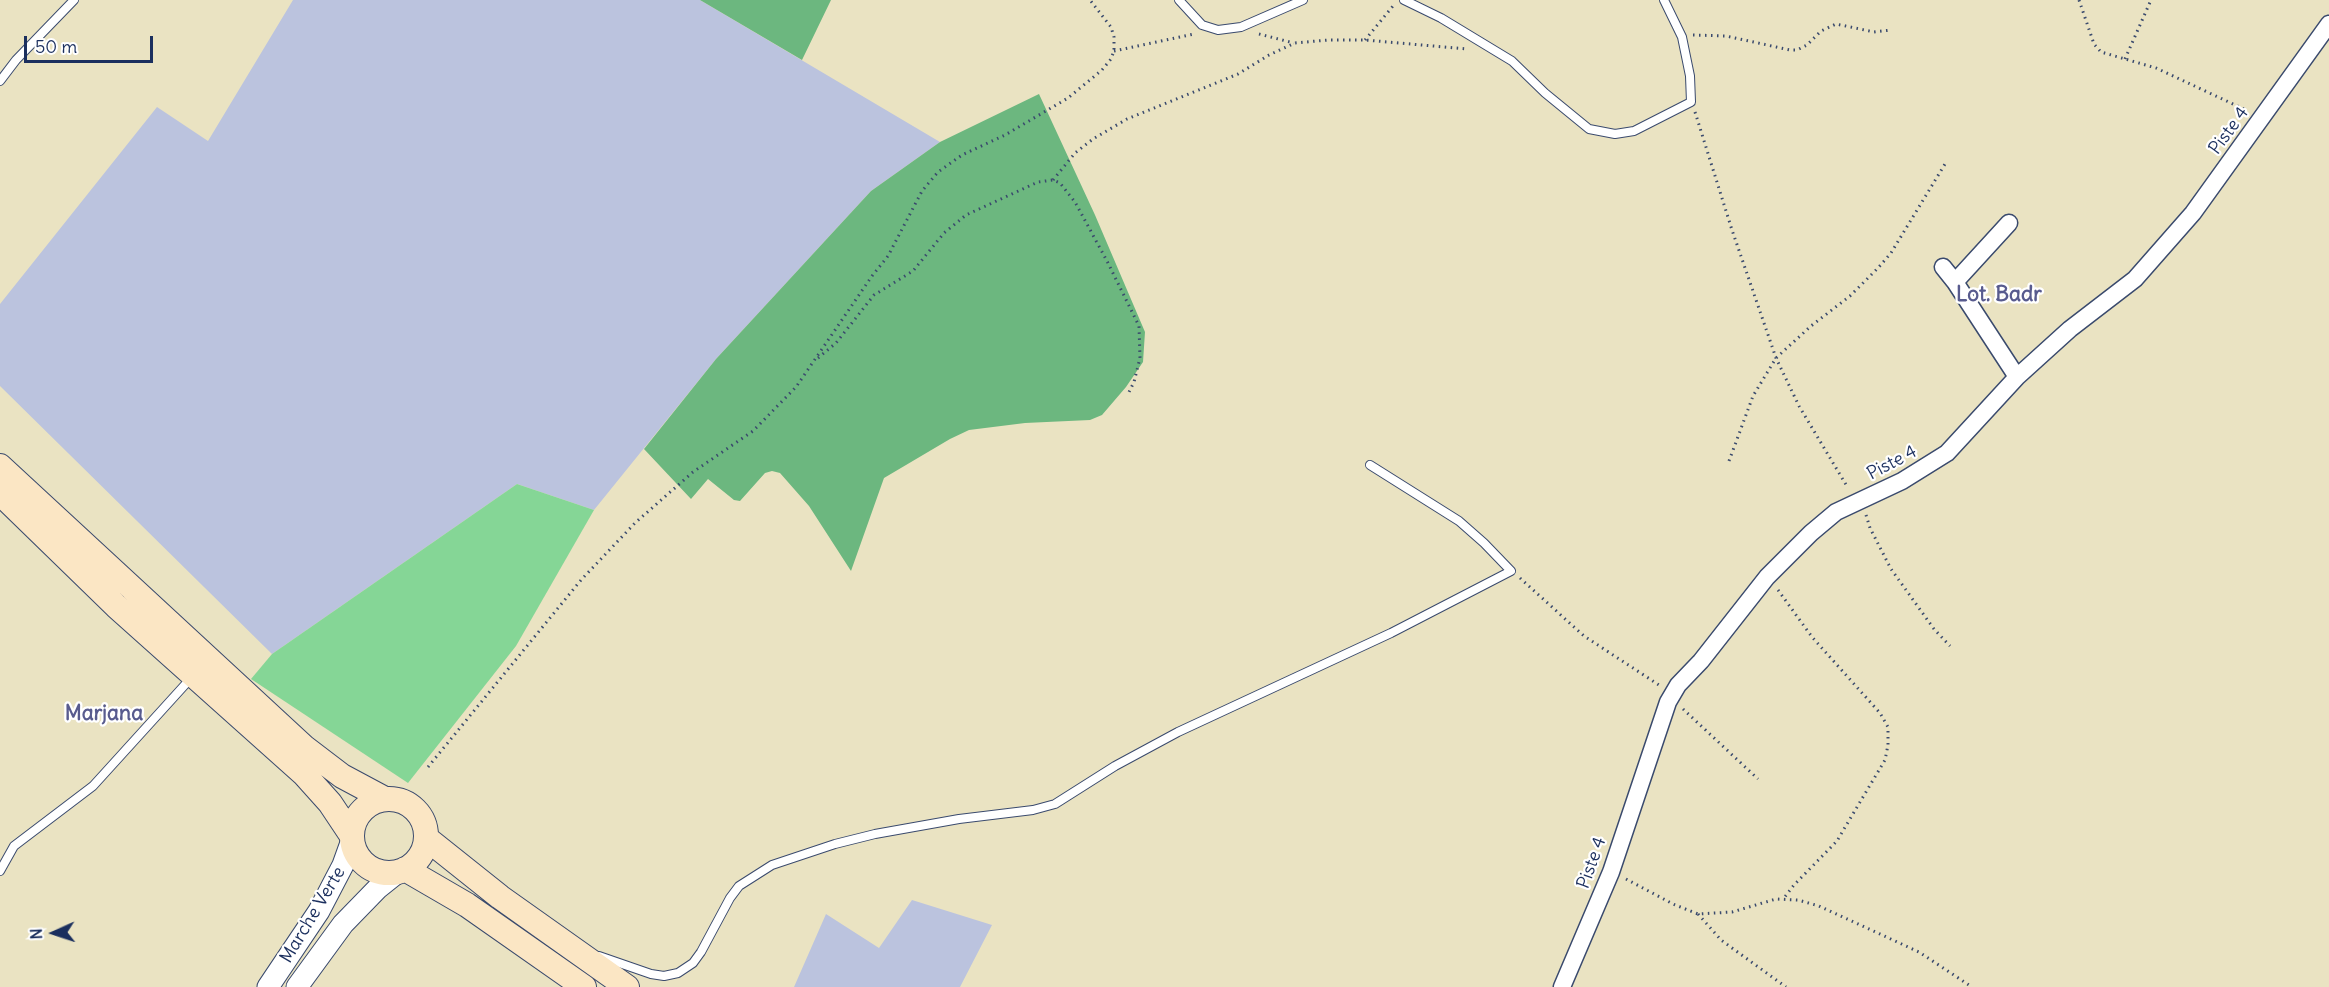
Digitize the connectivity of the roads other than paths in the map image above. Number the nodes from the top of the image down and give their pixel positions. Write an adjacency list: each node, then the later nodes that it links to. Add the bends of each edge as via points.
1 (74, 0): 7 (lane)
2 (1179, 0): 3 (lane, via 1202,25 1215,30 1239,27)
3 (1304, 0)
4 (1404, 0): 5 (lane, via 1512,61 1580,123 1615,134 1634,131 1691,102 1682,37)
5 (1664, 0)
6 (2329, 24): 11 (street, Piste 4, via 2193,213 2148,265)
7 (0, 81)
8 (2009, 223): 10 (street)
9 (1943, 267): 10 (street)
10 (1955, 282): 11 (street)
11 (2018, 377): 26 (street, Piste 4, via 1947,453 1911,477 1836,512 1799,545 1767,577 1678,686 1611,872)
12 (1370, 465): 21 (lane, via 1459,521 1510,571 1391,633 1168,737 1055,804 875,834 772,865 739,886 693,963 678,974 651,974)
13 (0, 466): 16 (main road, via 304,747 342,776)
14 (0, 493): 15 (main road)
15 (193, 676): 17 (main road, via 304,774 330,803); 20 (lane, via 93,786 21,838)
16 (385, 799): 17 (main road, via 361,811); 18 (main road, via 411,807 422,821)
17 (352, 838): 19 (main road, via 358,857 372,869 389,873); 22 (street, Marche Verte, via 319,911)
18 (426, 838): 19 (main road, via 419,856); 21 (main road)
19 (402, 870): 23 (street, Marche Verte, via 343,924); 24 (main road, via 467,904)
20 (0, 872)
21 (567, 945): 25 (main road)
22 (268, 987)
23 (297, 987)
24 (584, 987)
25 (627, 987)
26 (1562, 987)

